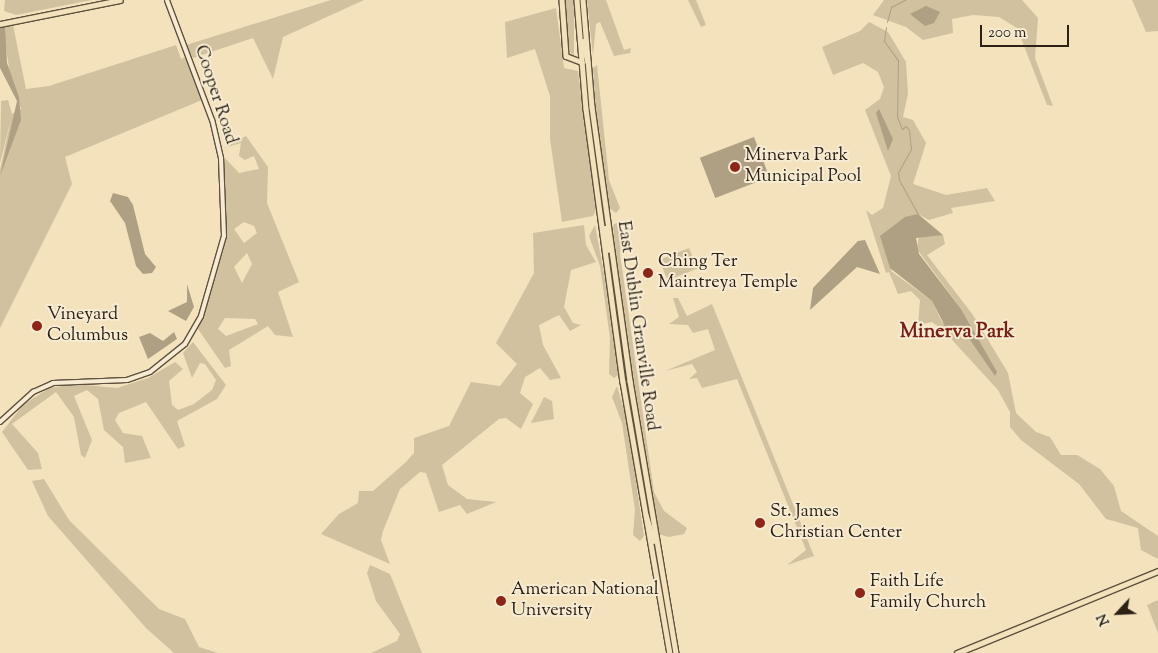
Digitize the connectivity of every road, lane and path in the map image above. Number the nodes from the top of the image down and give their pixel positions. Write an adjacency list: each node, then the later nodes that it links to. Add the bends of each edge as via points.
1 (120, 0): 6 (main road)
2 (167, 0): 14 (street, Cooper Road, via 212,120 221,158 224,236 201,316 184,344 150,372 127,380 52,383 34,392)
3 (562, 0): 7 (main road, via 566,56)
4 (577, 0): 7 (main road, East Dublin Granville Road); 8 (main road)
5 (584, 0): 8 (main road, East Dublin Granville Road)
6 (0, 24)
7 (582, 62): 9 (main road); 10 (main road, East Dublin Granville Road)
8 (588, 62): 9 (main road, East Dublin Granville Road)
9 (592, 102): 11 (main road, East Dublin Granville Road)
10 (592, 155): 11 (main road); 12 (main road, East Dublin Granville Road)
11 (608, 219): 13 (main road, East Dublin Granville Road)
12 (601, 220): 13 (main road); 15 (main road, East Dublin Granville Road)
13 (616, 275): 16 (main road, East Dublin Granville Road)
14 (0, 422)
15 (640, 492): 16 (main road); 17 (main road, East Dublin Granville Road)
16 (656, 543): 19 (main road, East Dublin Granville Road)
17 (649, 544): 19 (main road); 20 (main road, East Dublin Granville Road)
18 (1158, 572): 22 (main road)
19 (666, 600): 21 (main road, East Dublin Granville Road)
20 (670, 653)
21 (676, 653)
22 (957, 653)

